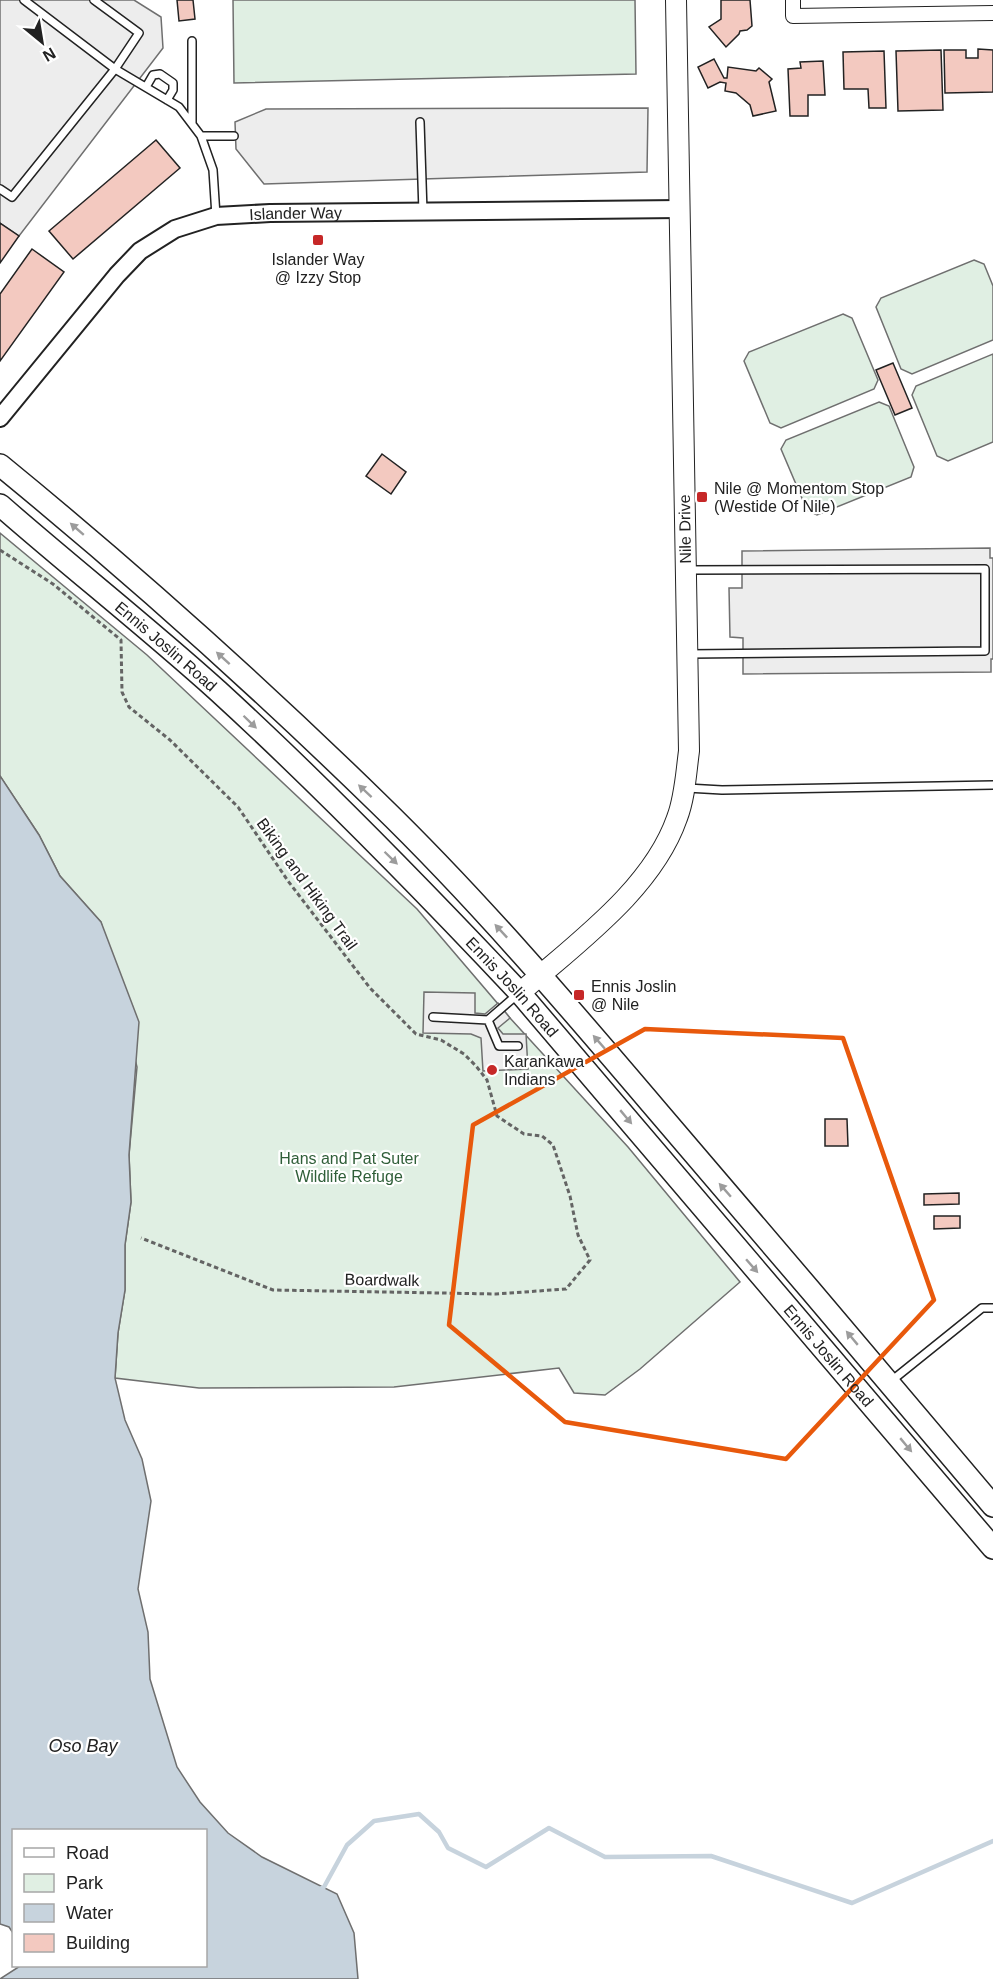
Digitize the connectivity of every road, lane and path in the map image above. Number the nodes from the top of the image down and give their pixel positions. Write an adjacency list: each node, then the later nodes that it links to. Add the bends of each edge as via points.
1 (24, 0): 7 (lane)
2 (94, 0): 7 (lane, via 139,33)
3 (676, 0): 15 (main road, Nile Drive)
4 (793, 0): 5 (street, via 793,16)
5 (993, 13)
6 (192, 41): 11 (lane)
7 (115, 69): 8 (lane); 14 (lane, via 12,198)
8 (146, 87): 9 (lane); 9 (lane, via 153,75 160,74 173,83)
9 (167, 100): 11 (lane)
10 (420, 122): 16 (lane)
11 (192, 123): 13 (lane)
12 (234, 135): 13 (lane)
13 (201, 136): 17 (lane, via 213,170)
14 (0, 189)
15 (680, 209): 16 (street, Islander Way); 22 (main road, Nile Drive)
16 (423, 212): 17 (street, Islander Way)
17 (216, 216): 18 (street, Islander Way, via 175,229 140,251)
18 (0, 418)
19 (0, 465): 26 (main road, Ennis Joslin Road, one-way to 19, via 379,804 226,660)
20 (0, 505): 27 (main road, Ennis Joslin Road, one-way to 27, via 217,690 395,861)
21 (0, 550): 31 (path, Biking and Hiking Trail, via 53,584 121,640 122,692 129,707 170,740 238,807 370,988 416,1034 441,1040 464,1054 487,1080 496,1116 524,1134 542,1136 553,1145)
22 (685, 570): 23 (main road, Nile Drive); 23 (lane, via 985,569 985,651)
23 (687, 654): 25 (main road, Nile Drive, via 689,751)
24 (993, 785): 25 (lane)
25 (684, 788): 26 (main road, Nile Drive, via 678,818 666,842 630,895)
26 (541, 974): 27 (main road, Nile Drive); 34 (main road, Ennis Joslin Road, one-way to 26)
27 (520, 993): 29 (lane); 35 (main road, Ennis Joslin Road, one-way to 35)
28 (433, 1017): 29 (lane)
29 (488, 1020): 30 (lane, via 499,1046)
30 (518, 1046)
31 (578, 1235): 32 (path, Boardwalk, via 590,1260 566,1289 496,1294 273,1290)
32 (141, 1238)
33 (993, 1308): 34 (lane, via 982,1308)
34 (889, 1383): 35 (main road); 36 (main road, Ennis Joslin Road)
35 (868, 1401): 37 (main road, Ennis Joslin Road, one-way to 37)
36 (993, 1506)
37 (993, 1548)

